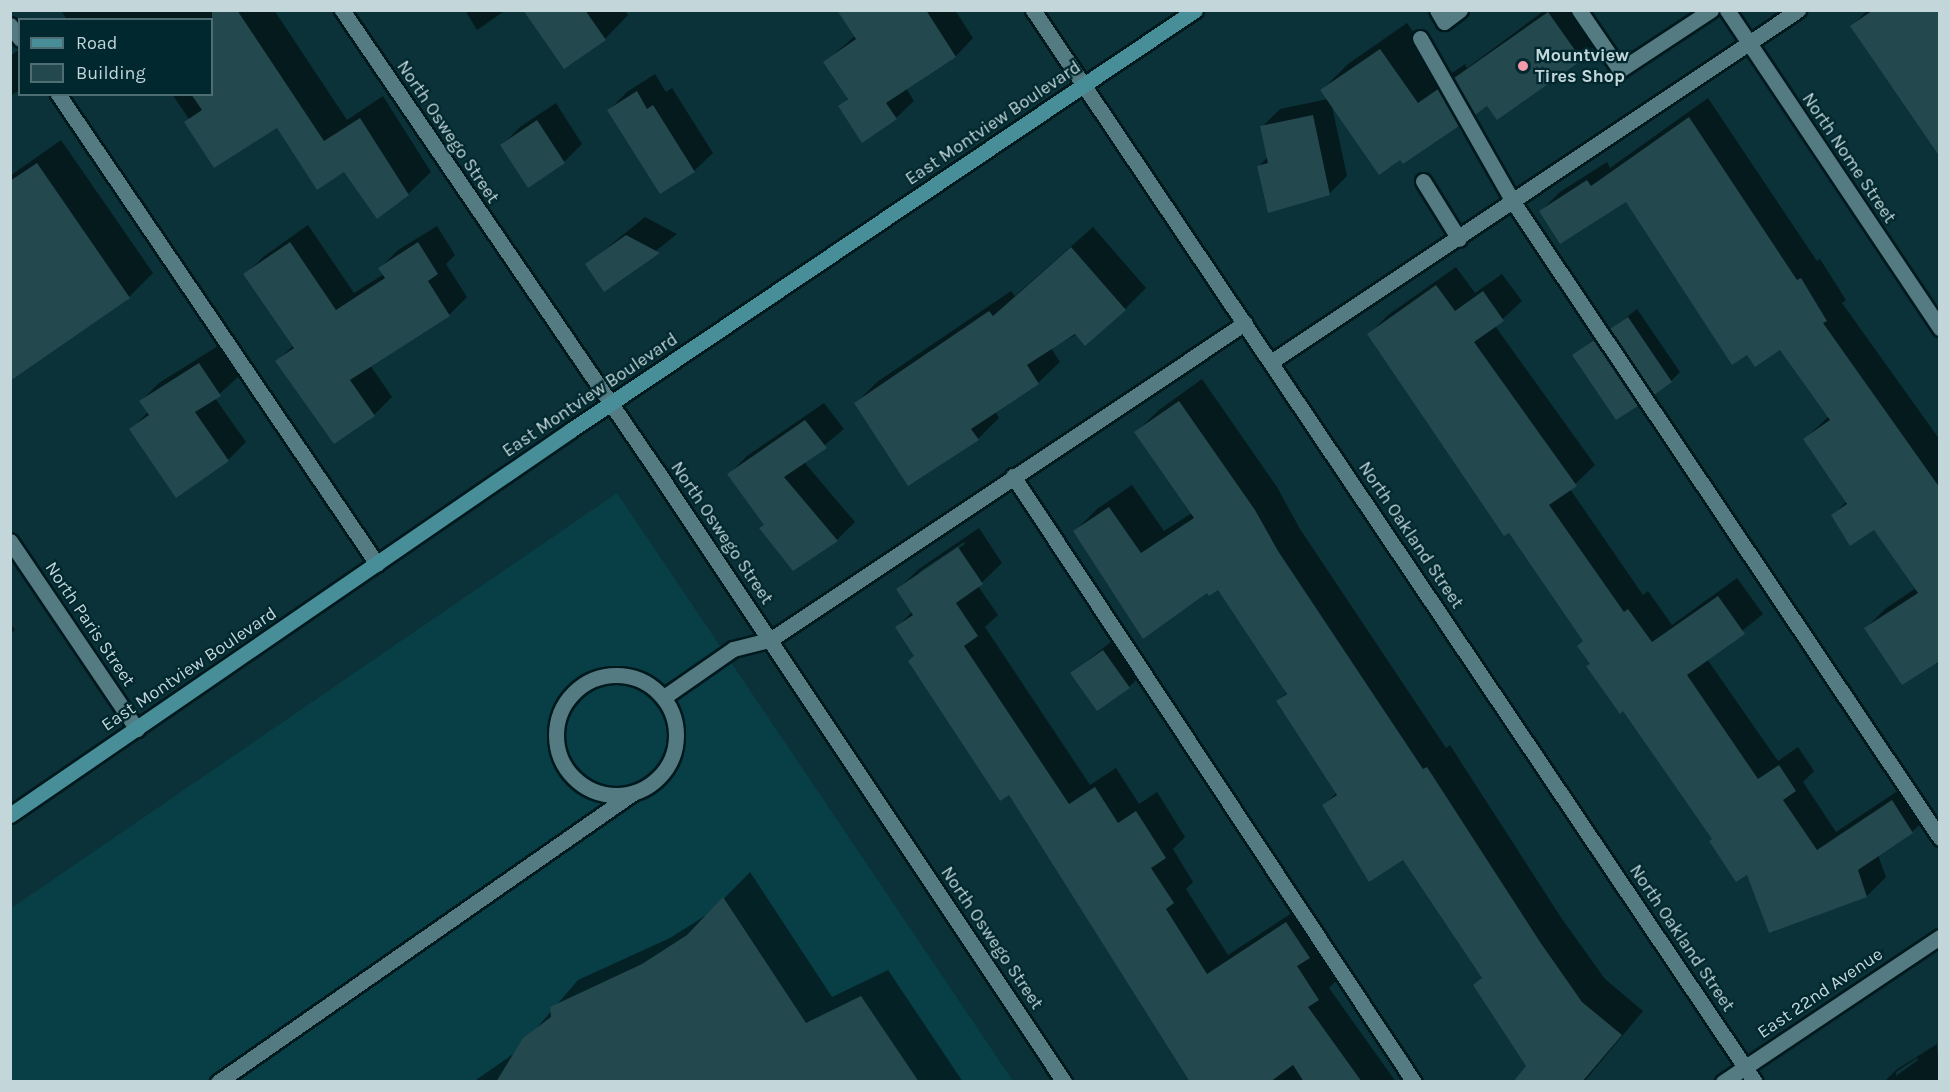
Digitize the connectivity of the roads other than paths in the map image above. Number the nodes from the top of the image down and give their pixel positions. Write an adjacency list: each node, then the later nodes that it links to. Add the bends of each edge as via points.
1 (342, 10): 20 (street, North Oswego Street)
2 (1034, 10): 12 (street, North Oakland Street)
3 (1195, 10): 12 (main road, East Montview Boulevard)
4 (1437, 10): 5 (street, via 1444,22)
5 (1460, 10)
6 (1579, 10): 7 (street, via 1620,70)
7 (1711, 10)
8 (1726, 10): 11 (street, North Nome Street)
9 (1798, 10): 11 (street)
10 (1420, 38): 15 (street)
11 (1749, 43): 15 (street); 18 (street, North Nome Street)
12 (1084, 86): 17 (street, North Oakland Street); 20 (main road, East Montview Boulevard)
13 (59, 96): 23 (street)
14 (1423, 181): 16 (street)
15 (1513, 202): 16 (street); 29 (street)
16 (1459, 239): 19 (street)
17 (1245, 323): 19 (street, North Oakland Street); 21 (street)
18 (1940, 328)
19 (1271, 362): 31 (street, North Oakland Street)
20 (609, 405): 23 (main road, East Montview Boulevard); 24 (street, North Oswego Street)
21 (1013, 476): 24 (street); 34 (street)
22 (10, 541): 26 (street, North Paris Street)
23 (377, 564): 26 (main road, East Montview Boulevard)
24 (770, 640): 25 (street, via 733,649); 33 (street, North Oswego Street)
25 (664, 698): 27 (street, via 674,715 674,753 665,771); 27 (street, via 649,683 631,675 610,674 573,691 561,708 556,738 564,767 595,792 614,796)
26 (137, 729): 28 (main road, East Montview Boulevard)
27 (633, 793): 32 (street)
28 (10, 815)
29 (1940, 838)
30 (1940, 937): 31 (street, East 22nd Avenue)
31 (1745, 1067): 35 (street, East 22nd Avenue); 36 (street, North Oakland Street)
32 (218, 1082)
33 (1064, 1082)
34 (1414, 1082)
35 (1723, 1082)
36 (1755, 1082)

